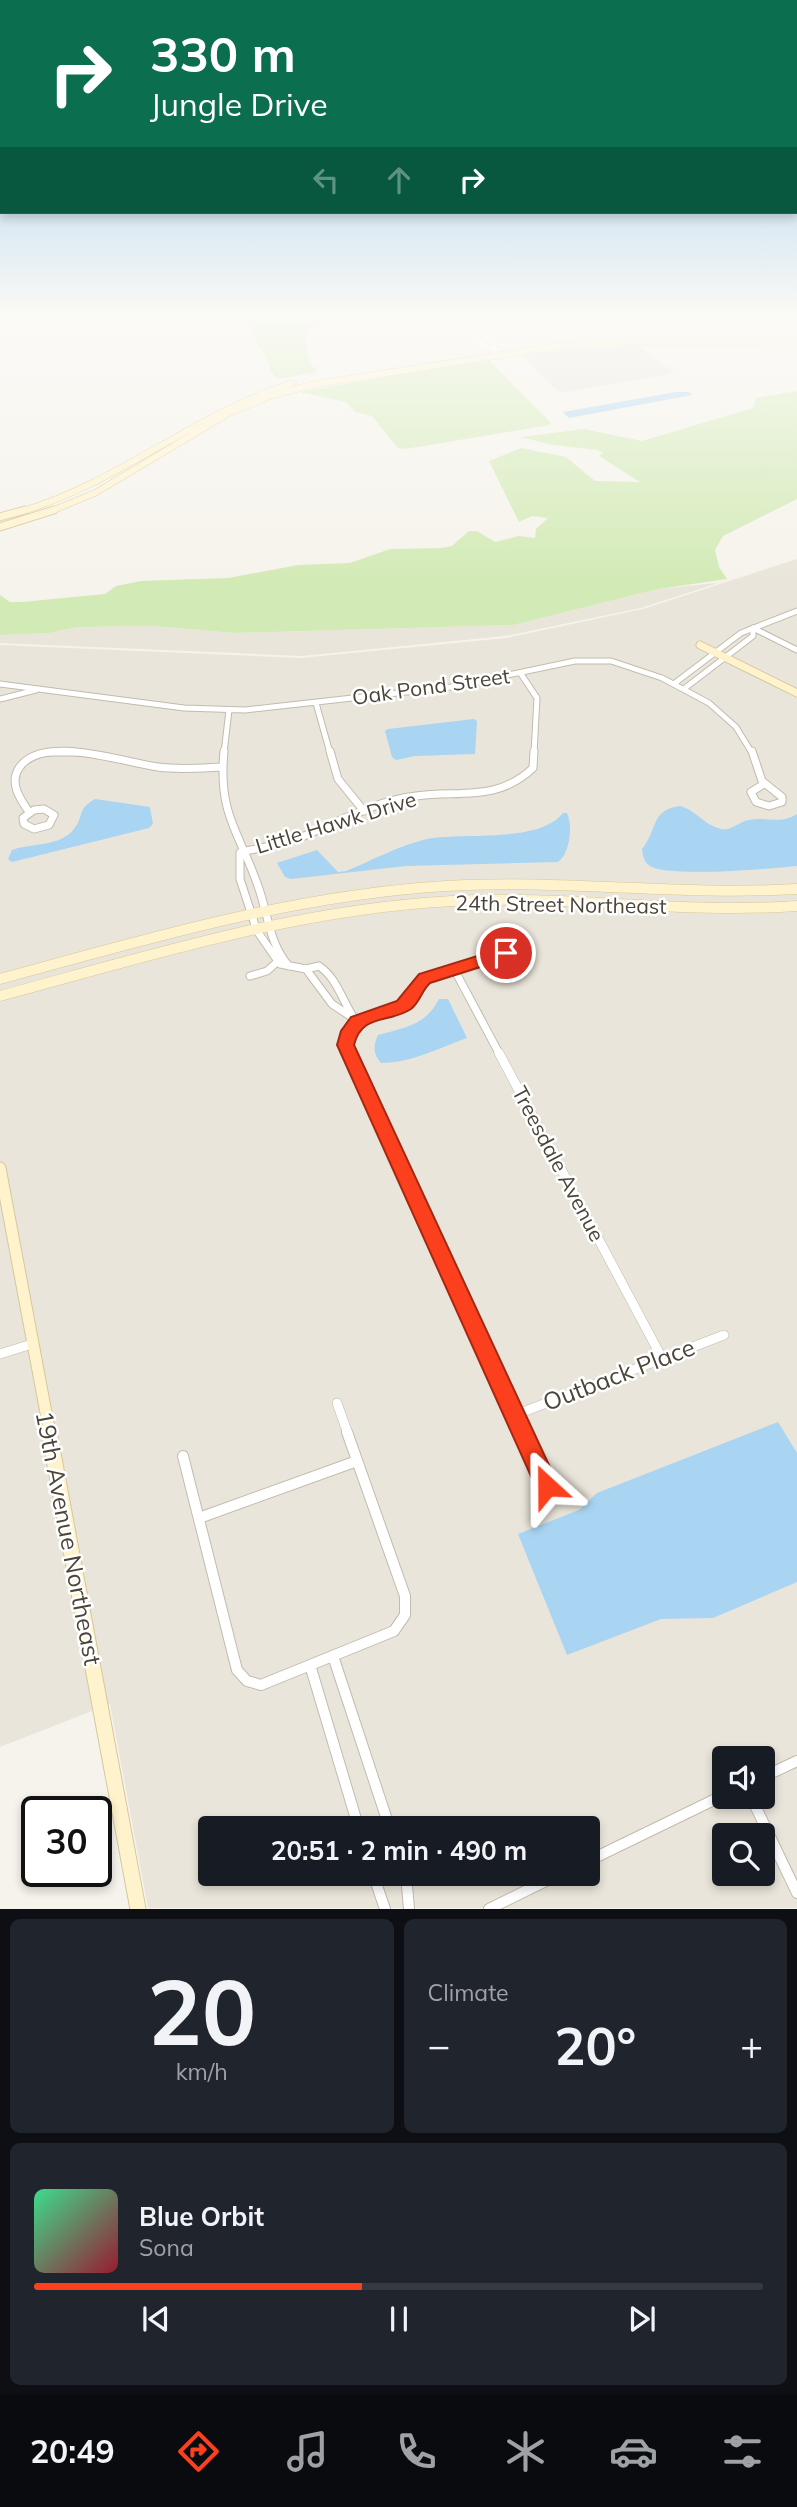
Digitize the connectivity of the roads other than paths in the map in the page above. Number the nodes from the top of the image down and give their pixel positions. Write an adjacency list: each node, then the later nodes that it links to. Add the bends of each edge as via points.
1 (222, 408): 3 (street, via 84,489)
2 (241, 408): 4 (street, via 95,494)
3 (0, 517)
4 (0, 527)
5 (797, 611): 6 (street)
6 (753, 628): 8 (street); 9 (street); 10 (street, via 753,636)
7 (700, 645): 9 (street)
8 (797, 650)
9 (715, 652): 10 (street); 12 (street)
10 (725, 657): 15 (street); 16 (street)
11 (521, 674): 12 (street, Oak Pond Street, via 577,661 608,660); 18 (street, Oak Pond Street); 22 (street, Little Hawk Drive, via 537,698 534,768 527,776 491,793 414,796)
12 (675, 683): 15 (street, Oak Pond Street)
13 (0, 684): 14 (street, Oak Pond Street)
14 (43, 688): 17 (street, Oak Pond Street); 19 (street, Oak Pond Street, via 155,705)
15 (685, 688): 21 (street, Oak Pond Street, via 738,729 749,744)
16 (797, 694)
17 (0, 699)
18 (316, 703): 19 (street, Oak Pond Street); 22 (street, via 338,779)
19 (229, 710): 20 (street)
20 (222, 767): 23 (street, via 158,766 63,751 37,754 18,768 14,778); 24 (street, via 227,813)
21 (764, 784): 21 (street, Oak Pond Street, via 776,791 782,802 774,807 756,802 751,792)
22 (364, 811): 24 (street, Little Hawk Drive, via 295,839)
23 (29, 812): 23 (street, via 23,821 30,828 44,828 54,819 48,810)
24 (240, 852): 27 (street, via 254,874); 28 (street, via 240,879)
25 (797, 889): 27 (street, 24th Street Northeast, via 662,892 506,883 409,888)
26 (797, 906): 29 (street, 24th Street Northeast, via 726,909 540,900 453,901 338,912)
27 (266, 909): 28 (street, 24th Street Northeast); 29 (street)
28 (251, 912): 30 (street); 37 (street, 24th Street Northeast)
29 (271, 924): 30 (street, 24th Street Northeast); 33 (street, via 276,949)
30 (256, 928): 32 (street); 38 (street, 24th Street Northeast)
31 (506, 953): 35 (street)
32 (277, 962): 33 (street); 36 (street)
33 (289, 966): 34 (street)
34 (306, 969): 39 (street, via 332,1004); 39 (street, via 319,966 329,973)
35 (454, 969): 39 (street, via 425,978 403,1006); 44 (street, Treesdale Avenue)
36 (250, 976)
37 (0, 979)
38 (0, 996)
39 (356, 1021): 46 (street, via 346,1040 347,1052)
40 (0, 1168): 42 (street, 19th Avenue Northeast)
41 (724, 1335): 44 (street, Outback Place)
42 (32, 1343): 43 (street); 64 (street, 19th Avenue Northeast)
43 (0, 1354)
44 (662, 1358): 46 (street, Outback Place)
45 (337, 1403): 48 (street)
46 (515, 1415): 49 (street)
47 (183, 1456): 50 (street)
48 (357, 1461): 50 (street); 51 (street, via 407,1606 394,1631)
49 (547, 1486)
50 (199, 1518): 52 (street, via 241,1676 261,1685)
51 (333, 1656): 52 (street); 58 (street)
52 (310, 1665): 57 (street)
53 (797, 1761): 54 (street)
54 (775, 1771)
55 (712, 1801): 59 (street)
56 (757, 1809): 63 (street)
57 (355, 1816)
58 (386, 1816)
59 (600, 1855)
60 (377, 1886): 65 (street)
61 (407, 1886): 66 (street)
62 (536, 1886): 67 (street)
63 (797, 1893)
64 (138, 1909)
65 (385, 1909)
66 (409, 1909)
67 (489, 1909)

